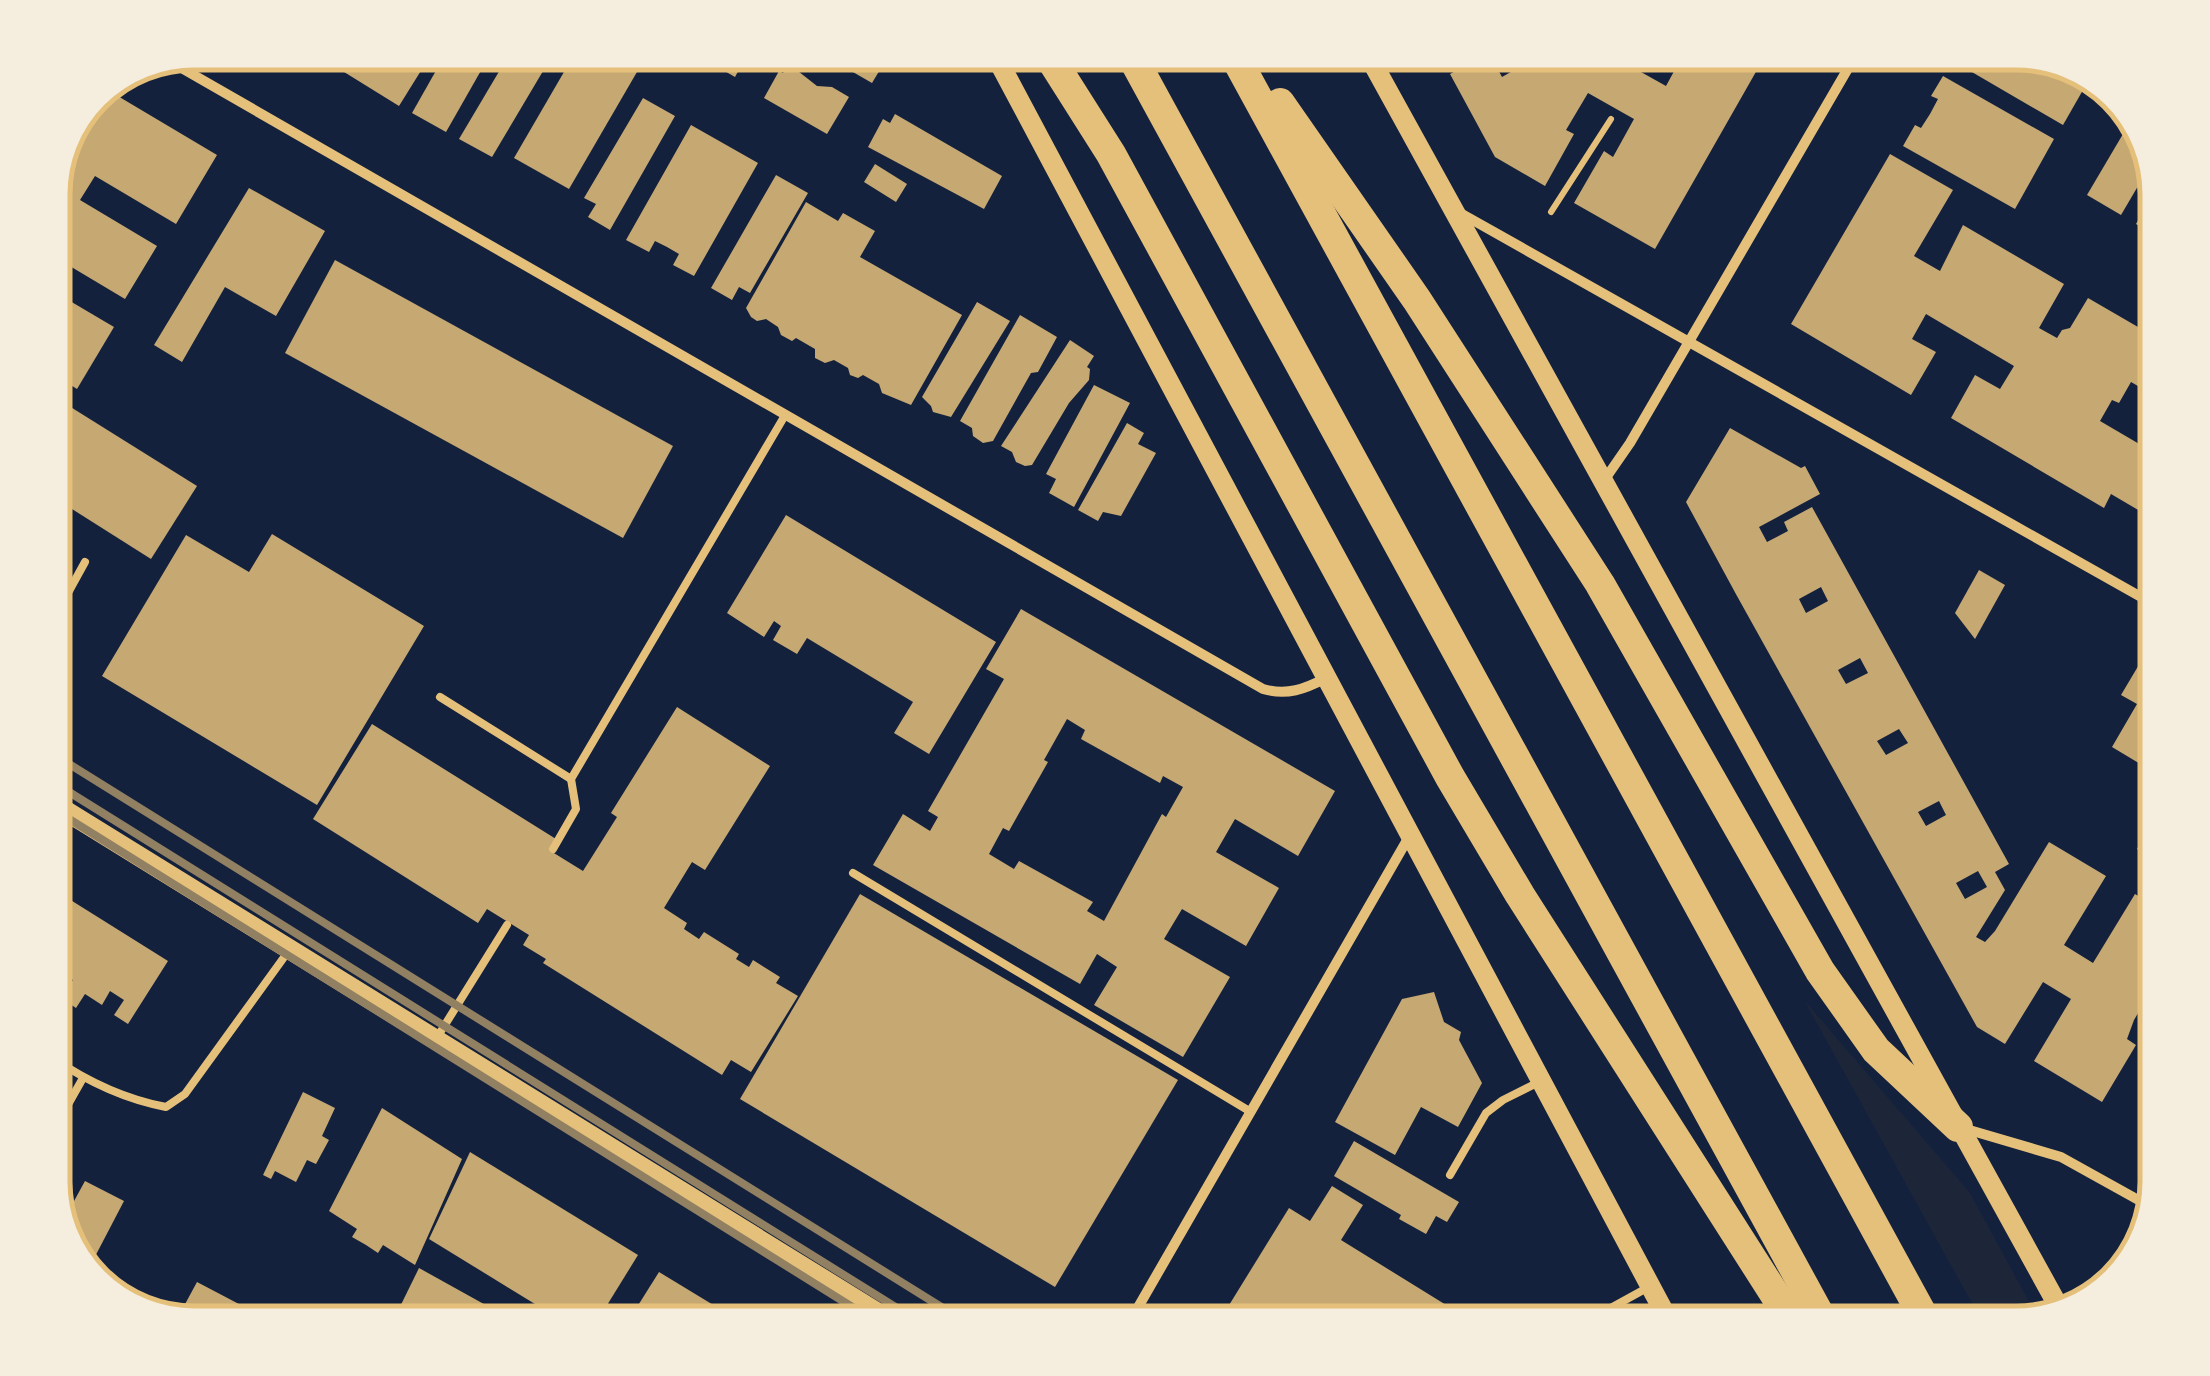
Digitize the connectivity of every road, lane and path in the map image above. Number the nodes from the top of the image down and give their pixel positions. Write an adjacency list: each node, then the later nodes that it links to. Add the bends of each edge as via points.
1 (1004, 70): 18 (main road)
2 (1058, 70): 42 (highway, via 1111,154 1450,777)
3 (1140, 70): 43 (highway)
4 (1243, 70): 44 (highway)
5 (1257, 70): 33 (highway, via 1563,524 1820,971 1876,1050)
6 (1376, 70): 10 (main road)
7 (1846, 70): 12 (street)
8 (186, 71): 13 (street)
9 (1610, 119): 11 (path)
10 (1453, 209): 12 (street); 14 (main road)
11 (1551, 212)
12 (1690, 342): 14 (street); 17 (street)
13 (784, 417): 18 (street, via 1263,689 1292,692); 20 (lane)
14 (1603, 482): 33 (main road)
15 (85, 562): 16 (lane)
16 (70, 589)
17 (2140, 596)
18 (1327, 678): 22 (main road)
19 (440, 696): 20 (lane)
20 (572, 779): 23 (lane, via 576,809)
21 (70, 813): 26 (main road)
22 (1411, 834): 30 (main road); 32 (street)
23 (553, 848)
24 (853, 873): 32 (lane)
25 (507, 925): 27 (lane)
26 (290, 950): 27 (main road); 29 (lane, via 185,1094 166,1108)
27 (436, 1040): 38 (main road)
28 (70, 1069): 29 (lane)
29 (84, 1078): 31 (lane)
30 (1542, 1080): 34 (lane, via 1486,1113); 36 (main road)
31 (70, 1102)
32 (1251, 1112): 39 (street)
33 (1958, 1127): 35 (street, via 2062,1157); 37 (main road)
34 (1450, 1175)
35 (2139, 1200)
36 (1650, 1285): 40 (lane); 41 (main road)
37 (2054, 1300)
38 (865, 1306)
39 (1139, 1306)
40 (1613, 1306)
41 (1661, 1306)
42 (1781, 1306)
43 (1814, 1306)
44 (1917, 1306)

